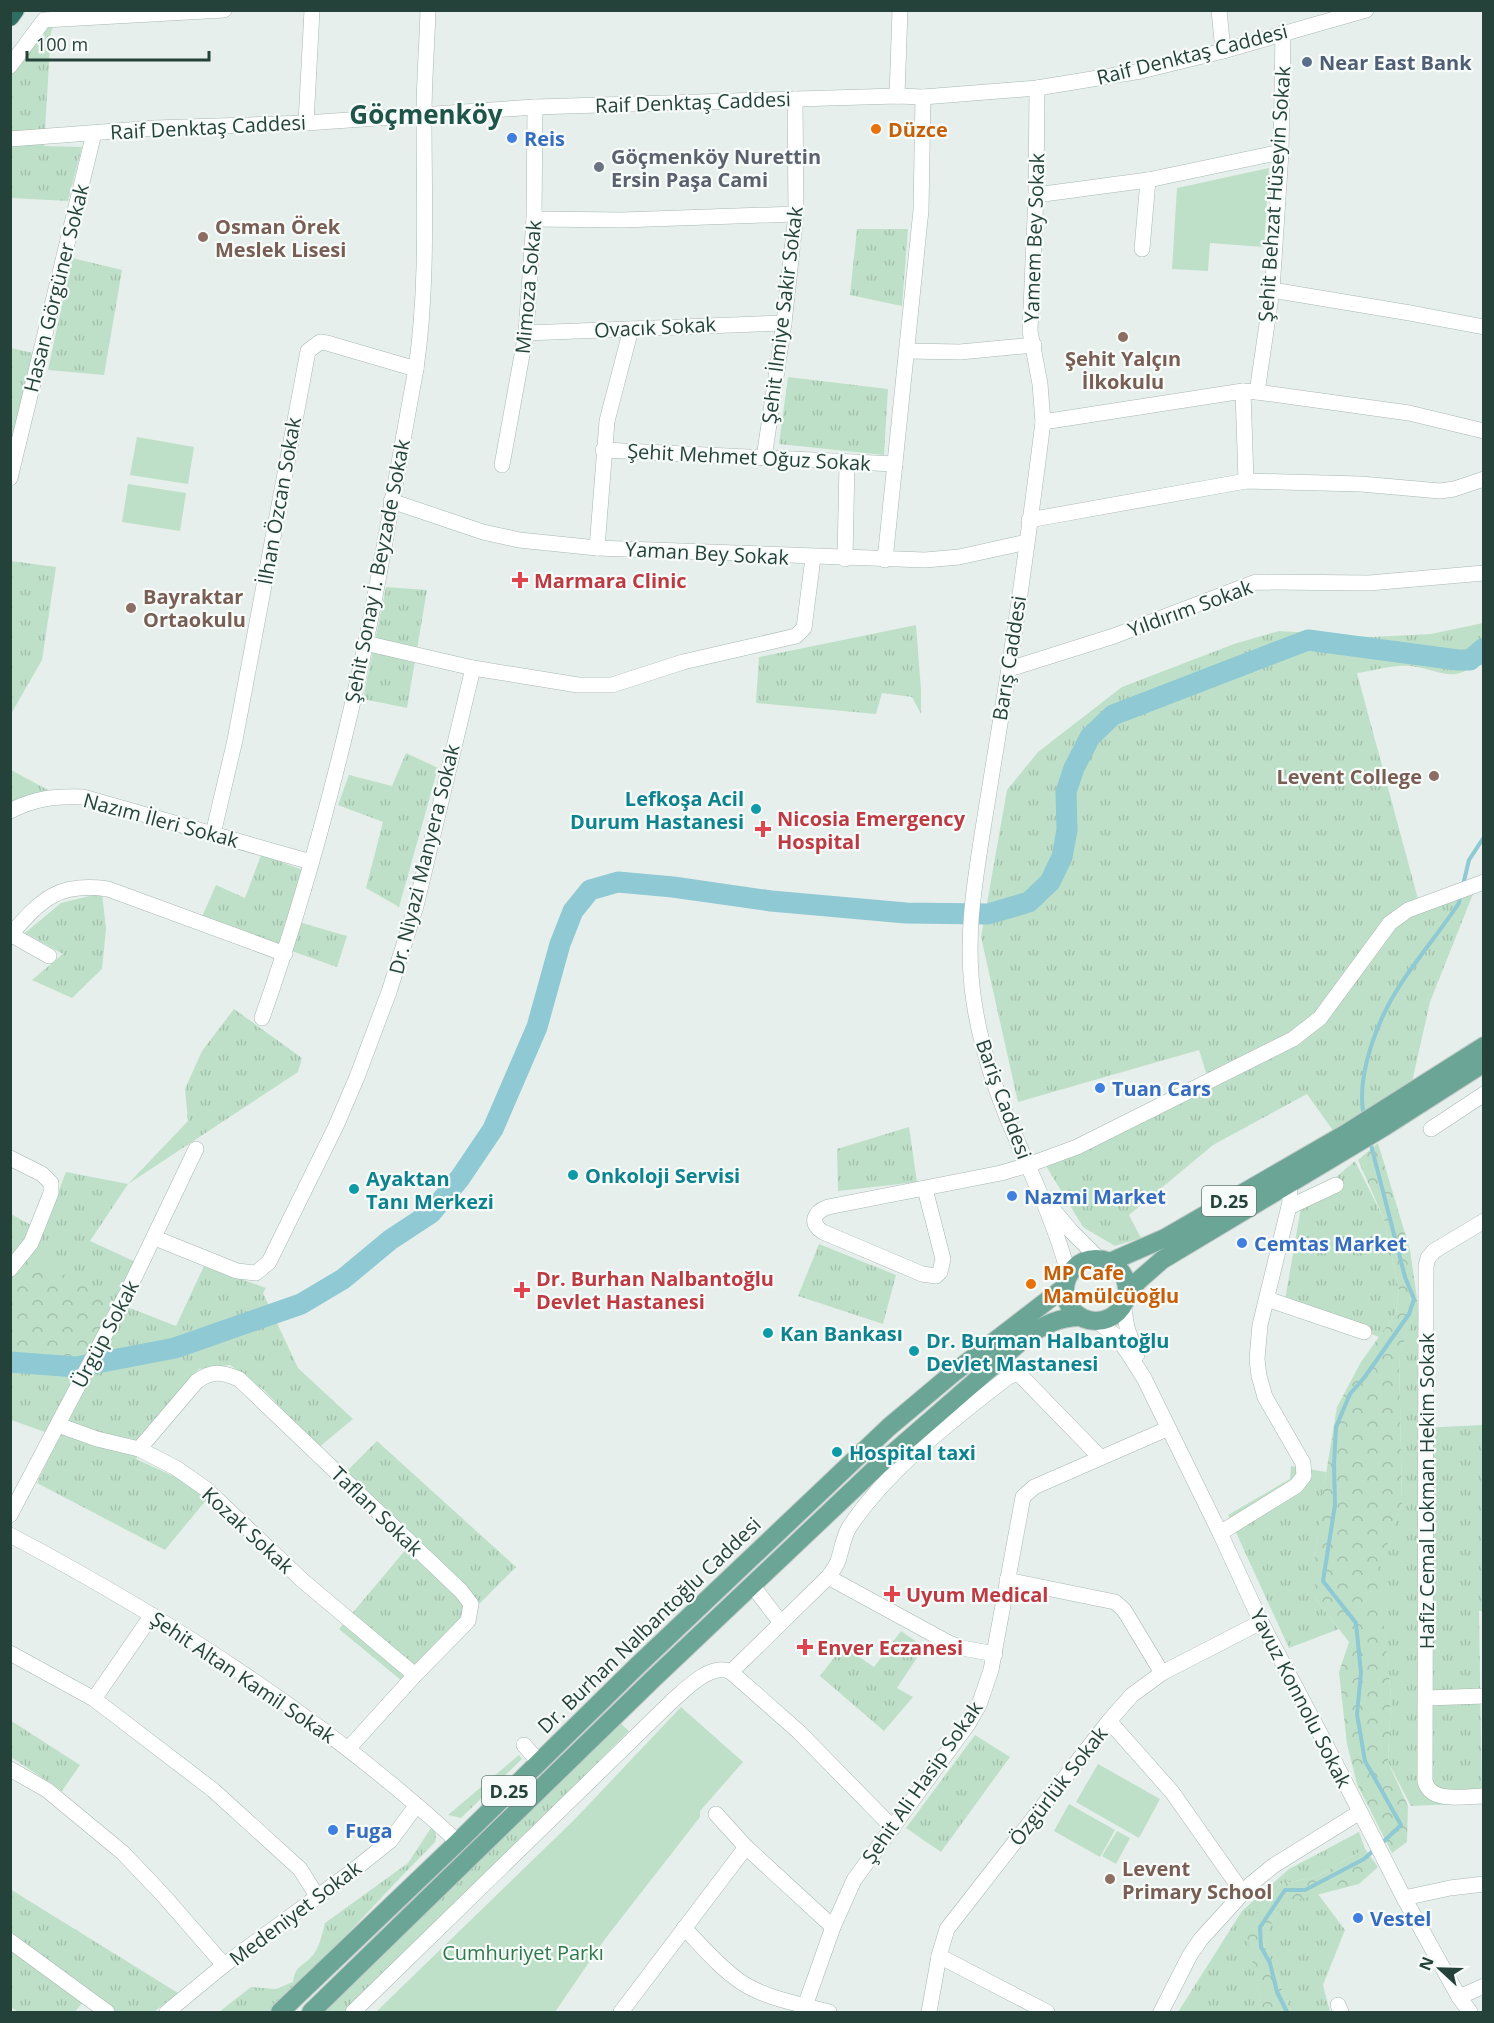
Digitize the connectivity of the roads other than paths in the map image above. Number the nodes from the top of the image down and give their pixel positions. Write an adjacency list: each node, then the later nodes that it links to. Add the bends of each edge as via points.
1 (15, 10): 9 (highway)
2 (224, 10): 8 (street)
3 (312, 10): 19 (street)
4 (428, 10): 18 (street, Şehit Sonay İ. Beyzade Sokak)
5 (900, 10): 14 (street)
6 (1219, 10): 11 (street)
7 (1366, 10): 10 (street, Raif Denktaş Caddesi)
8 (212, 11): 12 (street, via 44,20)
9 (10, 17)
10 (1283, 33): 11 (street, Raif Denktaş Caddesi); 22 (street, Şehit Behzat Hüseyin Sokak)
11 (1223, 51): 13 (street, Raif Denktaş Caddesi, via 1141,71)
12 (10, 66)
13 (1037, 88): 15 (street, Raif Denktaş Caddesi); 24 (street, Yamem Bey Sokak)
14 (897, 96): 15 (street, Raif Denktaş Caddesi); 16 (street, Raif Denktaş Caddesi)
15 (923, 97): 34 (street, via 921,210)
16 (795, 99): 17 (street, Raif Denktaş Caddesi); 25 (street, Şehit İlmiye Sakir Sokak)
17 (536, 107): 18 (street, Raif Denktaş Caddesi); 26 (street, Mimoza Sokak)
18 (424, 114): 19 (street, Raif Denktaş Caddesi); 35 (street, Şehit Sonay İ. Beyzade Sokak, via 423,298)
19 (306, 123): 20 (street, Raif Denktaş Caddesi)
20 (94, 133): 21 (street, Raif Denktaş Caddesi); 40 (street, Hasan Görgüner Sokak)
21 (10, 139)
22 (1281, 152): 23 (street); 28 (street, Şehit Behzat Hüseyin Sokak)
23 (1148, 180): 24 (street); 27 (street)
24 (1036, 195): 33 (street, Yamem Bey Sokak, via 1030,331)
25 (796, 214): 26 (street); 29 (street, Şehit İlmiye Sakir Sokak)
26 (534, 219): 32 (street, Mimoza Sokak)
27 (1142, 249)
28 (1272, 290): 30 (street); 36 (street, Şehit Behzat Hüseyin Sokak)
29 (784, 323): 31 (street, Ovacık Sokak); 41 (street, Şehit İlmiye Sakir Sokak)
30 (1484, 327)
31 (631, 329): 32 (street, Ovacık Sokak); 39 (street)
32 (526, 333): 44 (street, Mimoza Sokak)
33 (1034, 345): 34 (street, via 960,352); 37 (street, Yamem Bey Sokak)
34 (908, 351): 43 (street)
35 (416, 369): 48 (street, Şehit Sonay İ. Beyzade Sokak); 60 (street, İlhan Özcan Sokak, via 327,343 320,342 308,351 235,740)
36 (1250, 392): 37 (street); 38 (street, via 1409,413); 47 (street, Şehit Behzat Hüseyin Sokak)
37 (1043, 422): 49 (street, Barış Caddesi)
38 (1484, 431)
39 (603, 450): 41 (street, Şehit Mehmet Oğuz Sokak); 51 (street)
40 (13, 455): 45 (street, Hasan Görgüner Sokak)
41 (764, 458): 42 (street, Şehit Mehmet Oğuz Sokak)
42 (847, 462): 43 (street, Şehit Mehmet Oğuz Sokak); 53 (street)
43 (896, 464): 54 (street)
44 (502, 465)
45 (10, 478)
46 (1484, 479): 47 (street, via 1440,490)
47 (1246, 481): 49 (street)
48 (391, 501): 51 (street, Yaman Bey Sokak, via 483,532); 56 (street, Şehit Sonay İ. Beyzade Sokak)
49 (1029, 520): 50 (street, Barış Caddesi)
50 (1027, 542): 54 (street, Yaman Bey Sokak, via 959,558); 58 (street, Barış Caddesi)
51 (597, 548): 52 (street, Yaman Bey Sokak)
52 (813, 558): 53 (street, Yaman Bey Sokak); 57 (street, via 804,628 791,638 682,662 612,685 578,685)
53 (844, 559): 54 (street, Yaman Bey Sokak)
54 (885, 560)
55 (1484, 573): 58 (street, Yıldırım Sokak, via 1369,583 1256,582 1114,636)
56 (365, 643): 57 (street); 61 (street, Şehit Sonay İ. Beyzade Sokak, via 346,734)
57 (473, 668): 83 (street, Dr. Niyazi Manyera Sokak, via 416,906 389,992 336,1126 269,1262 256,1273 237,1271)
58 (1009, 669): 63 (street, Barış Caddesi)
59 (10, 812): 60 (street, Nazım İleri Sokak, via 30,801 56,796 83,797)
60 (213, 834): 61 (street, Nazım İleri Sokak)
61 (311, 862): 65 (street, Şehit Sonay İ. Beyzade Sokak)
62 (1479, 884): 76 (street, via 1408,910 1390,923 1320,1018 1293,1039 1077,1147)
63 (973, 893): 76 (street, Bariş Caddesi, via 969,937 974,1000 983,1046)
64 (11, 934): 65 (street, via 34,907 58,892 86,885 108,889); 66 (street)
65 (285, 954): 67 (street, Şehit Sonay İ. Beyzade Sokak)
66 (49, 956)
67 (262, 1018)
68 (1484, 1046): 71 (main road, D.25)
69 (1484, 1063): 71 (main road, D.25)
70 (1484, 1094): 72 (street)
71 (1381, 1120): 73 (main road, D.25)
72 (1431, 1129)
73 (1345, 1142): 77 (main road, D.25); 84 (main road, D.25, via 1159,1242)
74 (196, 1149): 83 (street, Ürgüp Sokak)
75 (10, 1158): 85 (street, via 42,1174 51,1184 51,1193 31,1243)
76 (1028, 1165): 79 (street); 80 (street, Bariş Caddesi)
77 (1289, 1184): 81 (street); 88 (main road, D.25, via 1162,1260)
78 (1336, 1185): 81 (street)
79 (925, 1189): 79 (street, via 943,1258 936,1276 922,1274 823,1232 815,1224 815,1215 828,1207)
80 (1042, 1195): 84 (street, Bariş Caddesi, via 1071,1231); 86 (street, Bariş Caddesi, via 1061,1246)
81 (1289, 1207): 87 (street)
82 (1484, 1221): 111 (street, Hafiz Cemal Lokman Hekim Sokak, via 1434,1251 1427,1262)
83 (155, 1238): 92 (street, Ürgüp Sokak)
84 (1104, 1261): 86 (main road, D.25, via 1081,1263); 88 (main road, via 1124,1278)
85 (10, 1269)
86 (1067, 1281): 89 (main road, via 1069,1305); 116 (main road, Dr. Burhan Nalbantoğlu Caddesi / D.25, via 890,1427)
87 (1267, 1299): 90 (street); 97 (street, via 1258,1340 1259,1376 1269,1405 1303,1463 1304,1476 1296,1486)
88 (1124, 1300): 89 (main road, D.25, via 1111,1317); 91 (street, Yavuz Konnolu Sokak, via 1127,1328)
89 (1087, 1319): 91 (street, Yavuz Konnolu Sokak, via 1116,1336); 101 (main road, D.25, via 1059,1319 1025,1338 905,1441)
90 (1364, 1332)
91 (1144, 1378): 93 (street, Yavuz Konnolu Sokak)
92 (58, 1425): 94 (street, Kozak Sokak); 96 (street, Ürgüp Sokak)
93 (1167, 1429): 95 (street, Şehit Ali Hasip Sokak); 97 (street, Yavuz Konnolu Sokak)
94 (139, 1449): 109 (street, Kozak Sokak, via 206,1489 302,1580); 109 (street, Taflan Sokak, via 197,1381 208,1374 225,1373 239,1379 471,1604 468,1622)
95 (1100, 1457): 99 (street, via 1021,1376 1011,1375 937,1435 880,1490 849,1528); 100 (street, Şehit Ali Hasip Sokak, via 1025,1494)
96 (10, 1515)
97 (1220, 1533): 103 (street, Yavuz Konnolu Sokak)
98 (10, 1535): 102 (street, Şehit Altan Kamil Sokak)
99 (828, 1577): 104 (street); 106 (street, via 949,1643)
100 (1007, 1580): 106 (street, Şehit Ali Hasip Sokak); 108 (street, via 1119,1604)
101 (752, 1585): 104 (street); 141 (main road, D.25)
102 (152, 1615): 112 (street); 115 (street, Şehit Altan Kamil Sokak, via 261,1684)
103 (1261, 1622): 108 (street, Özgürlük Sokak); 120 (street, Yavuz Konnolu Sokak)
104 (781, 1623): 107 (street)
105 (10, 1653): 112 (street)
106 (995, 1654): 122 (street, Şehit Ali Hasip Sokak, via 973,1715)
107 (731, 1672): 122 (street, via 799,1732); 142 (street, via 720,1669 709,1674 672,1701)
108 (1162, 1673): 113 (street, Özgürlük Sokak, via 1132,1695)
109 (415, 1675): 115 (street, Taflan Sokak)
110 (1484, 1696): 111 (street)
111 (1426, 1698): 118 (street, Hafiz Cemal Lokman Hekim Sokak, via 1428,1790 1442,1796)
112 (94, 1699): 127 (street, via 213,1790 300,1869)
113 (1109, 1721): 126 (street, via 1172,1792); 132 (street, Özgürlük Sokak, via 950,1925)
114 (524, 1745): 116 (street)
115 (348, 1749): 119 (street, Şehit Altan Kamil Sokak)
116 (538, 1761): 123 (main road, Dr. Burhan Nalbantoğlu Caddesi / D.25)
117 (10, 1769): 133 (street, via 47,1790 123,1853)
118 (1484, 1796)
119 (416, 1806): 123 (street, Şehit Altan Kamil Sokak); 127 (street, Medeniyet Sokak, via 390,1840)
120 (1360, 1812): 126 (street, via 1265,1872); 128 (street, Yavuz Konnolu Sokak)
121 (716, 1814): 124 (street)
122 (893, 1828): 129 (street, Şehit Ali Hasip Sokak, via 854,1880)
123 (458, 1842): 140 (main road, Dr. Burhan Nalbantoğlu Caddesi / D.25)
124 (746, 1847): 129 (street); 130 (street)
125 (1484, 1884): 128 (street)
126 (1243, 1893): 146 (street, via 1194,1948)
127 (317, 1896): 133 (street, Medeniyet Sokak)
128 (1404, 1898): 135 (street, Yavuz Konnolu Sokak)
129 (833, 1927): 136 (street, Şehit Ali Hasip Sokak)
130 (684, 1928): 136 (street, via 740,1981); 143 (street)
131 (10, 1941): 138 (street)
132 (939, 1956): 137 (street); 145 (street, Özgürlük Sokak)
133 (224, 1965): 139 (street, Medeniyet Sokak)
134 (1484, 1986): 135 (street)
135 (1459, 1997): 147 (street, Yavuz Konnolu Sokak)
136 (805, 2006): 144 (street)
137 (1042, 2012)
138 (107, 2013)
139 (167, 2013)
140 (279, 2013)
141 (311, 2013)
142 (353, 2013)
143 (621, 2013)
144 (829, 2013)
145 (929, 2013)
146 (1161, 2013)
147 (1470, 2013)

